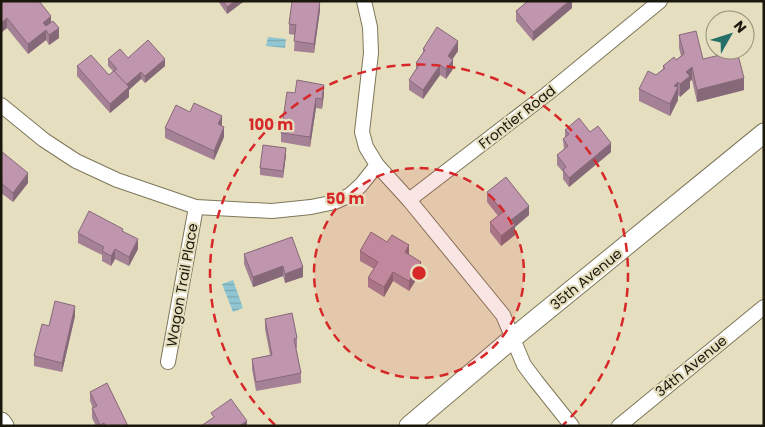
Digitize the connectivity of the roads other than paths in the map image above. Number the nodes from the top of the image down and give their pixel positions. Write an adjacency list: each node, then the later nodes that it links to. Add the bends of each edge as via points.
1 (364, 1): 5 (street, via 371,53 362,132 366,147)
2 (660, 1): 6 (street, Frontier Road, via 547,94)
3 (1, 105): 7 (street, via 76,161 117,180)
4 (764, 133): 9 (main road, 35th Avenue)
5 (377, 165): 6 (street); 7 (street, via 350,195 335,202 272,211)
6 (409, 200): 9 (street, via 503,315)
7 (196, 207): 10 (street, Wagon Trail Place)
8 (764, 307): 15 (street, 34th Avenue)
9 (513, 338): 13 (main road, 35th Avenue); 14 (street, via 524,365)
10 (168, 362)
11 (1, 422): 12 (main road)
12 (4, 426)
13 (409, 426)
14 (572, 426)
15 (619, 426)

